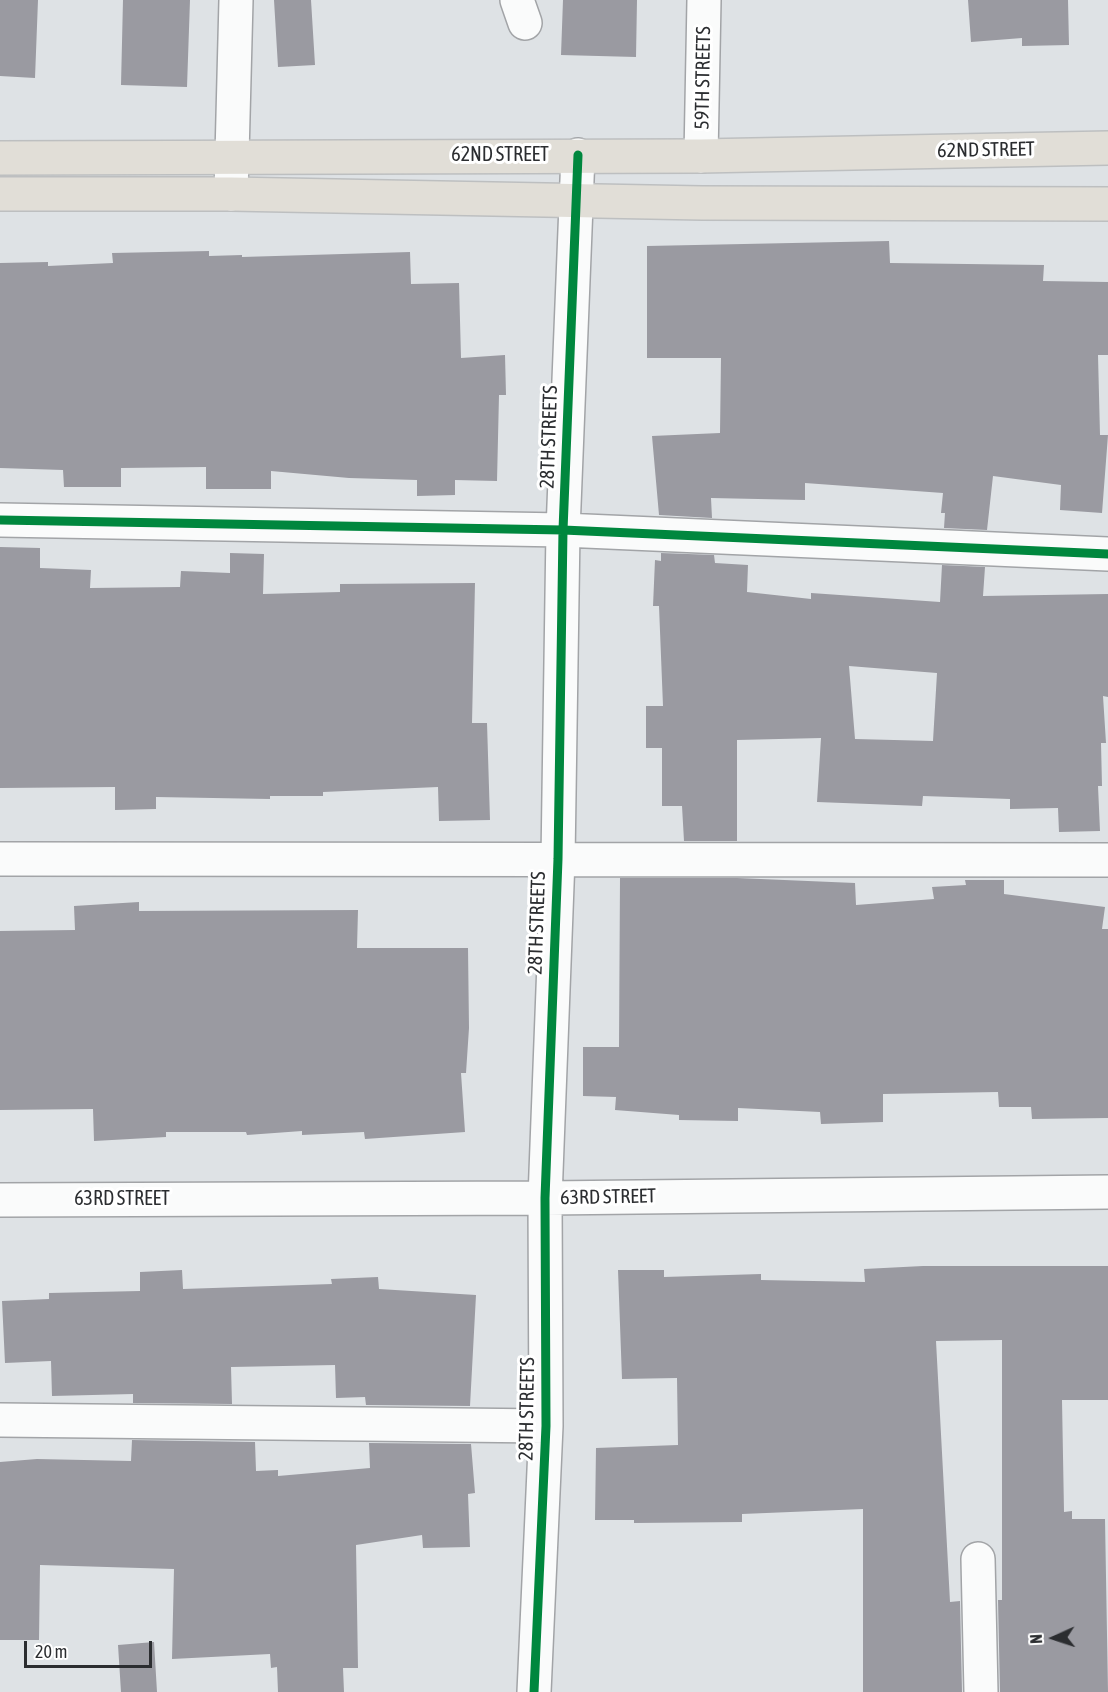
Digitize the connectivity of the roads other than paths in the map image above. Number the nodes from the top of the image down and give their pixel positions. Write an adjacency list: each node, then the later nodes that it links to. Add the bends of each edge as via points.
1 (236, 0): 4 (street)
2 (704, 0): 6 (street, 59TH STREETS)
3 (1108, 148): 6 (main road, 62ND STREET)
4 (231, 155): 5 (main road, 62ND STREET); 7 (main road, 62ND STREET); 9 (street)
5 (578, 155): 6 (main road, 62ND STREET); 10 (street, 28TH STREETS)
6 (701, 156)
7 (0, 158)
8 (0, 194): 9 (main road)
9 (231, 194): 10 (main road)
10 (576, 201): 11 (main road); 13 (street, 28TH STREETS)
11 (1108, 204)
12 (0, 520): 13 (street)
13 (563, 530): 14 (street); 16 (street, 28TH STREETS)
14 (1108, 554)
15 (0, 859): 16 (street)
16 (558, 859): 17 (street); 19 (street, 28TH STREETS)
17 (1108, 860)
18 (1108, 1192): 19 (street, 63RD STREET)
19 (545, 1198): 20 (street, 63RD STREET); 22 (street, 28TH STREETS)
20 (0, 1200)
21 (0, 1420): 22 (street)
22 (546, 1426): 24 (street, 28TH STREETS)
23 (978, 1559): 25 (street)
24 (534, 1692)
25 (981, 1692)

